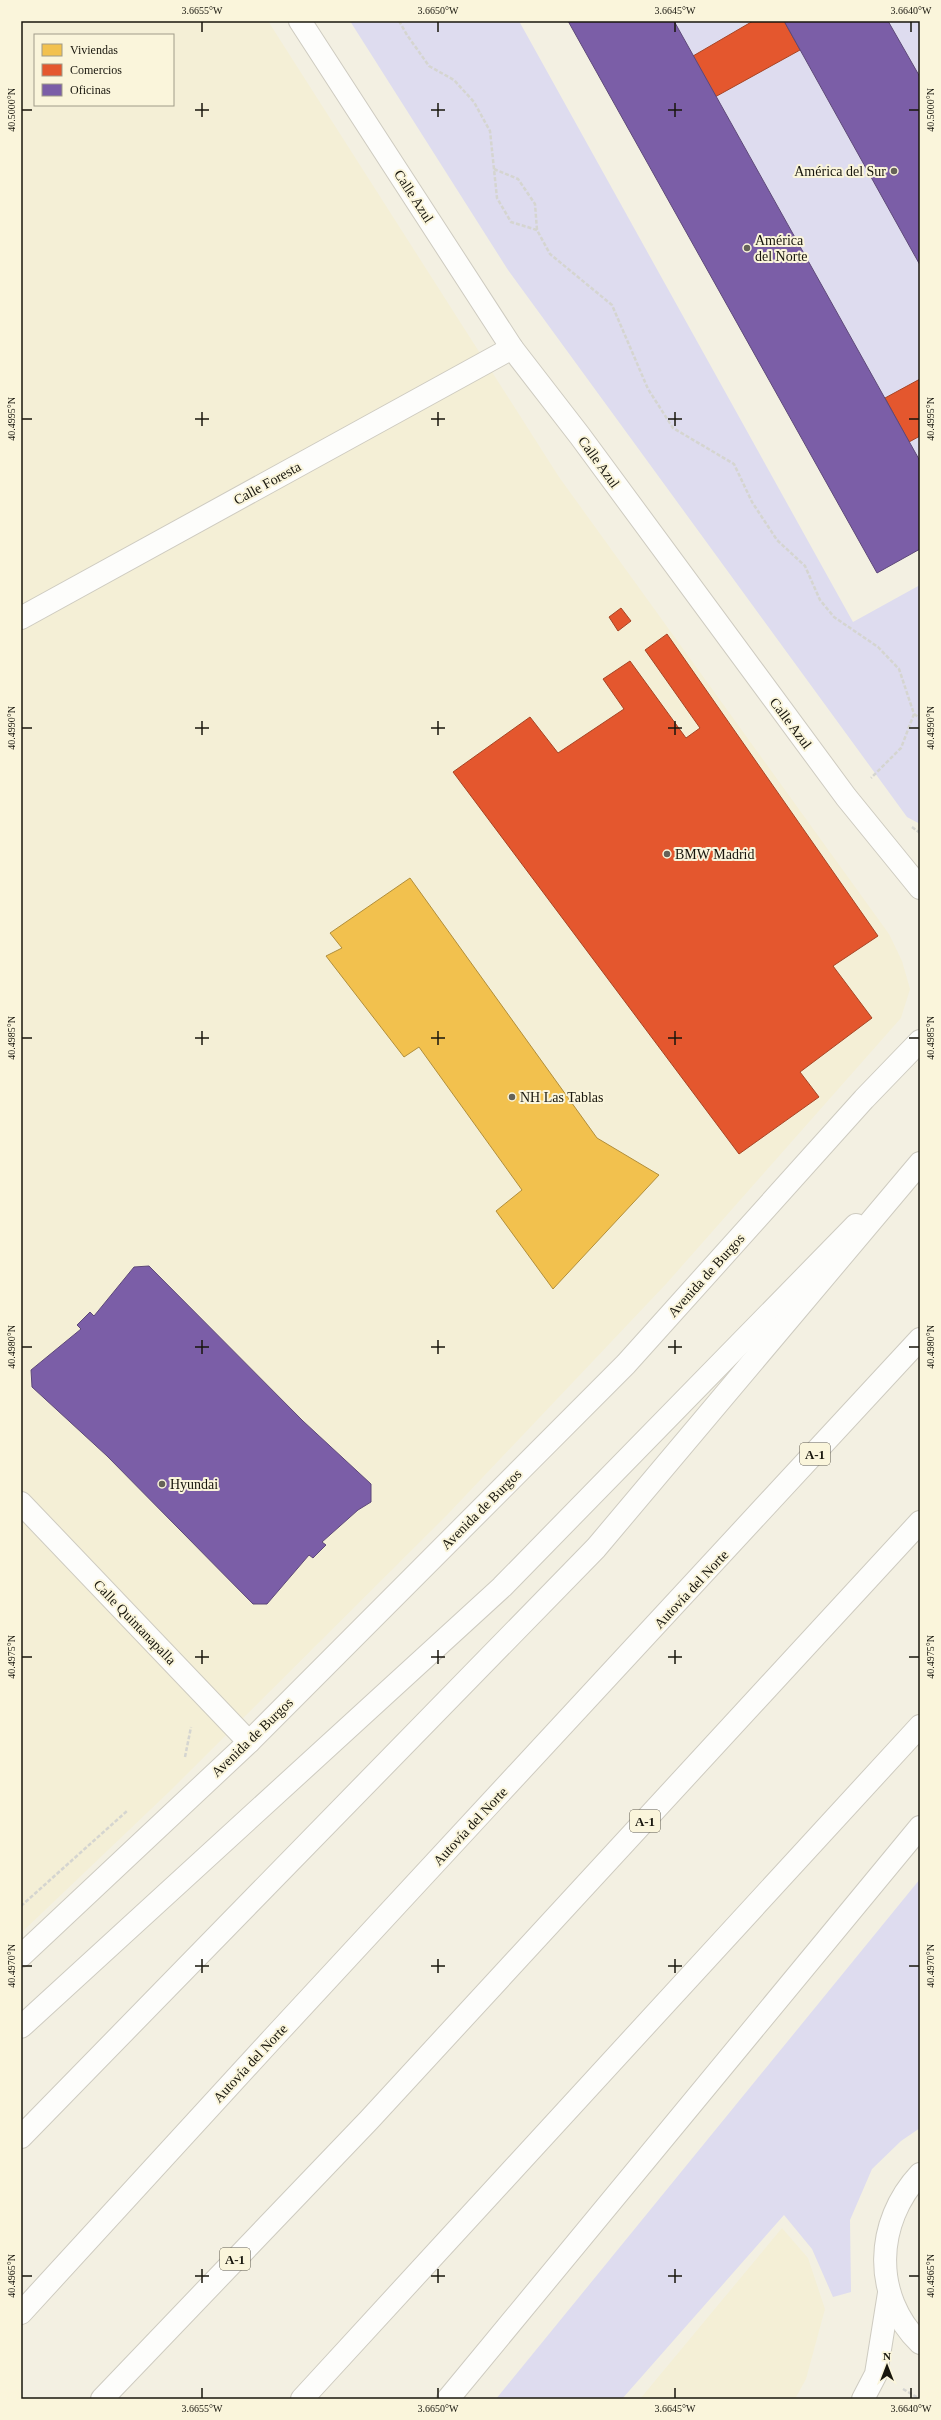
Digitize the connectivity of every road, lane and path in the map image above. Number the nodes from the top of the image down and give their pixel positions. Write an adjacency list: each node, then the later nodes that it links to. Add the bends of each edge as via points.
1 (300, 21): 5 (main road, Calle Azul)
2 (399, 21): 3 (path, via 430,66 454,80 474,102 490,131)
3 (494, 169): 4 (path, via 518,179 535,204); 4 (path, via 497,198 511,222)
4 (537, 230): 7 (path, via 550,254 612,305 648,389 673,428 734,464 752,502 777,540 805,566 820,600 834,617 878,647 899,669)
5 (512, 348): 6 (main road, Calle Foresta); 10 (main road, Calle Azul, via 580,436 846,797)
6 (21, 618)
7 (914, 714): 8 (path); 9 (path, via 901,748)
8 (920, 718)
9 (870, 779)
10 (920, 888)
11 (920, 1041): 18 (main road, Avenida de Burgos, via 864,1099 626,1364)
12 (920, 1161): 24 (main road, via 502,1587); 25 (main road, via 596,1548)
13 (920, 1340): 28 (main road, Autovía del Norte / A-1)
14 (21, 1503): 18 (main road, Calle Quintanapalla)
15 (920, 1522): 30 (main road, A-1, via 369,2120)
16 (192, 1724): 19 (path)
17 (920, 1726): 31 (main road)
18 (248, 1742): 23 (main road, Avenida de Burgos)
19 (185, 1758)
20 (132, 1806): 22 (path)
21 (920, 1827): 32 (main road)
22 (21, 1906)
23 (21, 1956)
24 (21, 2026)
25 (21, 2137)
26 (920, 2174): 27 (main road, via 907,2189 890,2221 884,2257)
27 (889, 2293): 29 (main road, via 898,2314); 33 (main road, via 876,2374)
28 (21, 2313)
29 (920, 2343)
30 (102, 2399)
31 (302, 2399)
32 (448, 2399)
33 (863, 2399)

